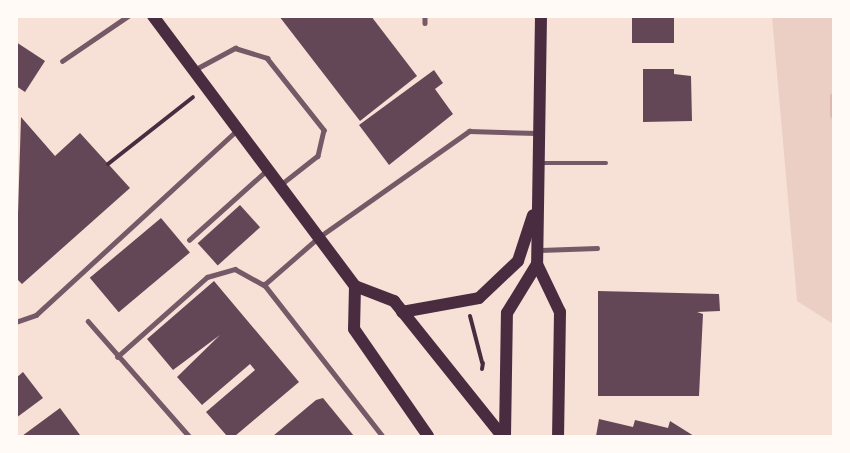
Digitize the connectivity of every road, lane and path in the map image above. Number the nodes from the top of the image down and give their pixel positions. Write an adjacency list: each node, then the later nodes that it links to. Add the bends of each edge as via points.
1 (128, 16): 4 (lane)
2 (153, 16): 5 (main road)
3 (541, 16): 8 (main road)
4 (63, 61)
5 (194, 70): 6 (main road); 13 (lane, via 236,48 267,58 324,130 318,156)
6 (206, 87): 7 (main road); 11 (path)
7 (238, 129): 12 (main road); 25 (lane, via 36,315)
8 (539, 133): 9 (main road); 15 (lane, via 469,131)
9 (538, 163): 10 (lane); 14 (main road)
10 (606, 163)
11 (108, 164)
12 (268, 170): 13 (main road); 16 (lane)
13 (280, 185): 15 (main road)
14 (538, 197): 18 (main road); 22 (main road, via 509,274 469,302)
15 (319, 237): 20 (lane); 21 (main road)
16 (189, 240)
17 (597, 248): 18 (lane)
18 (537, 250): 19 (main road)
19 (537, 264): 33 (main road, via 507,313); 34 (main road, via 560,312)
20 (264, 285): 26 (lane, via 235,269 207,277); 31 (lane)
21 (355, 286): 22 (main road, via 394,301); 32 (main road, via 354,329)
22 (402, 312): 33 (main road)
23 (470, 314): 27 (path)
24 (88, 321): 26 (lane)
25 (16, 322)
26 (117, 357): 30 (lane)
27 (482, 362): 28 (path); 29 (path)
28 (482, 369)
29 (490, 369)
30 (189, 436)
31 (382, 436)
32 (428, 436)
33 (504, 436)
34 (558, 436)

